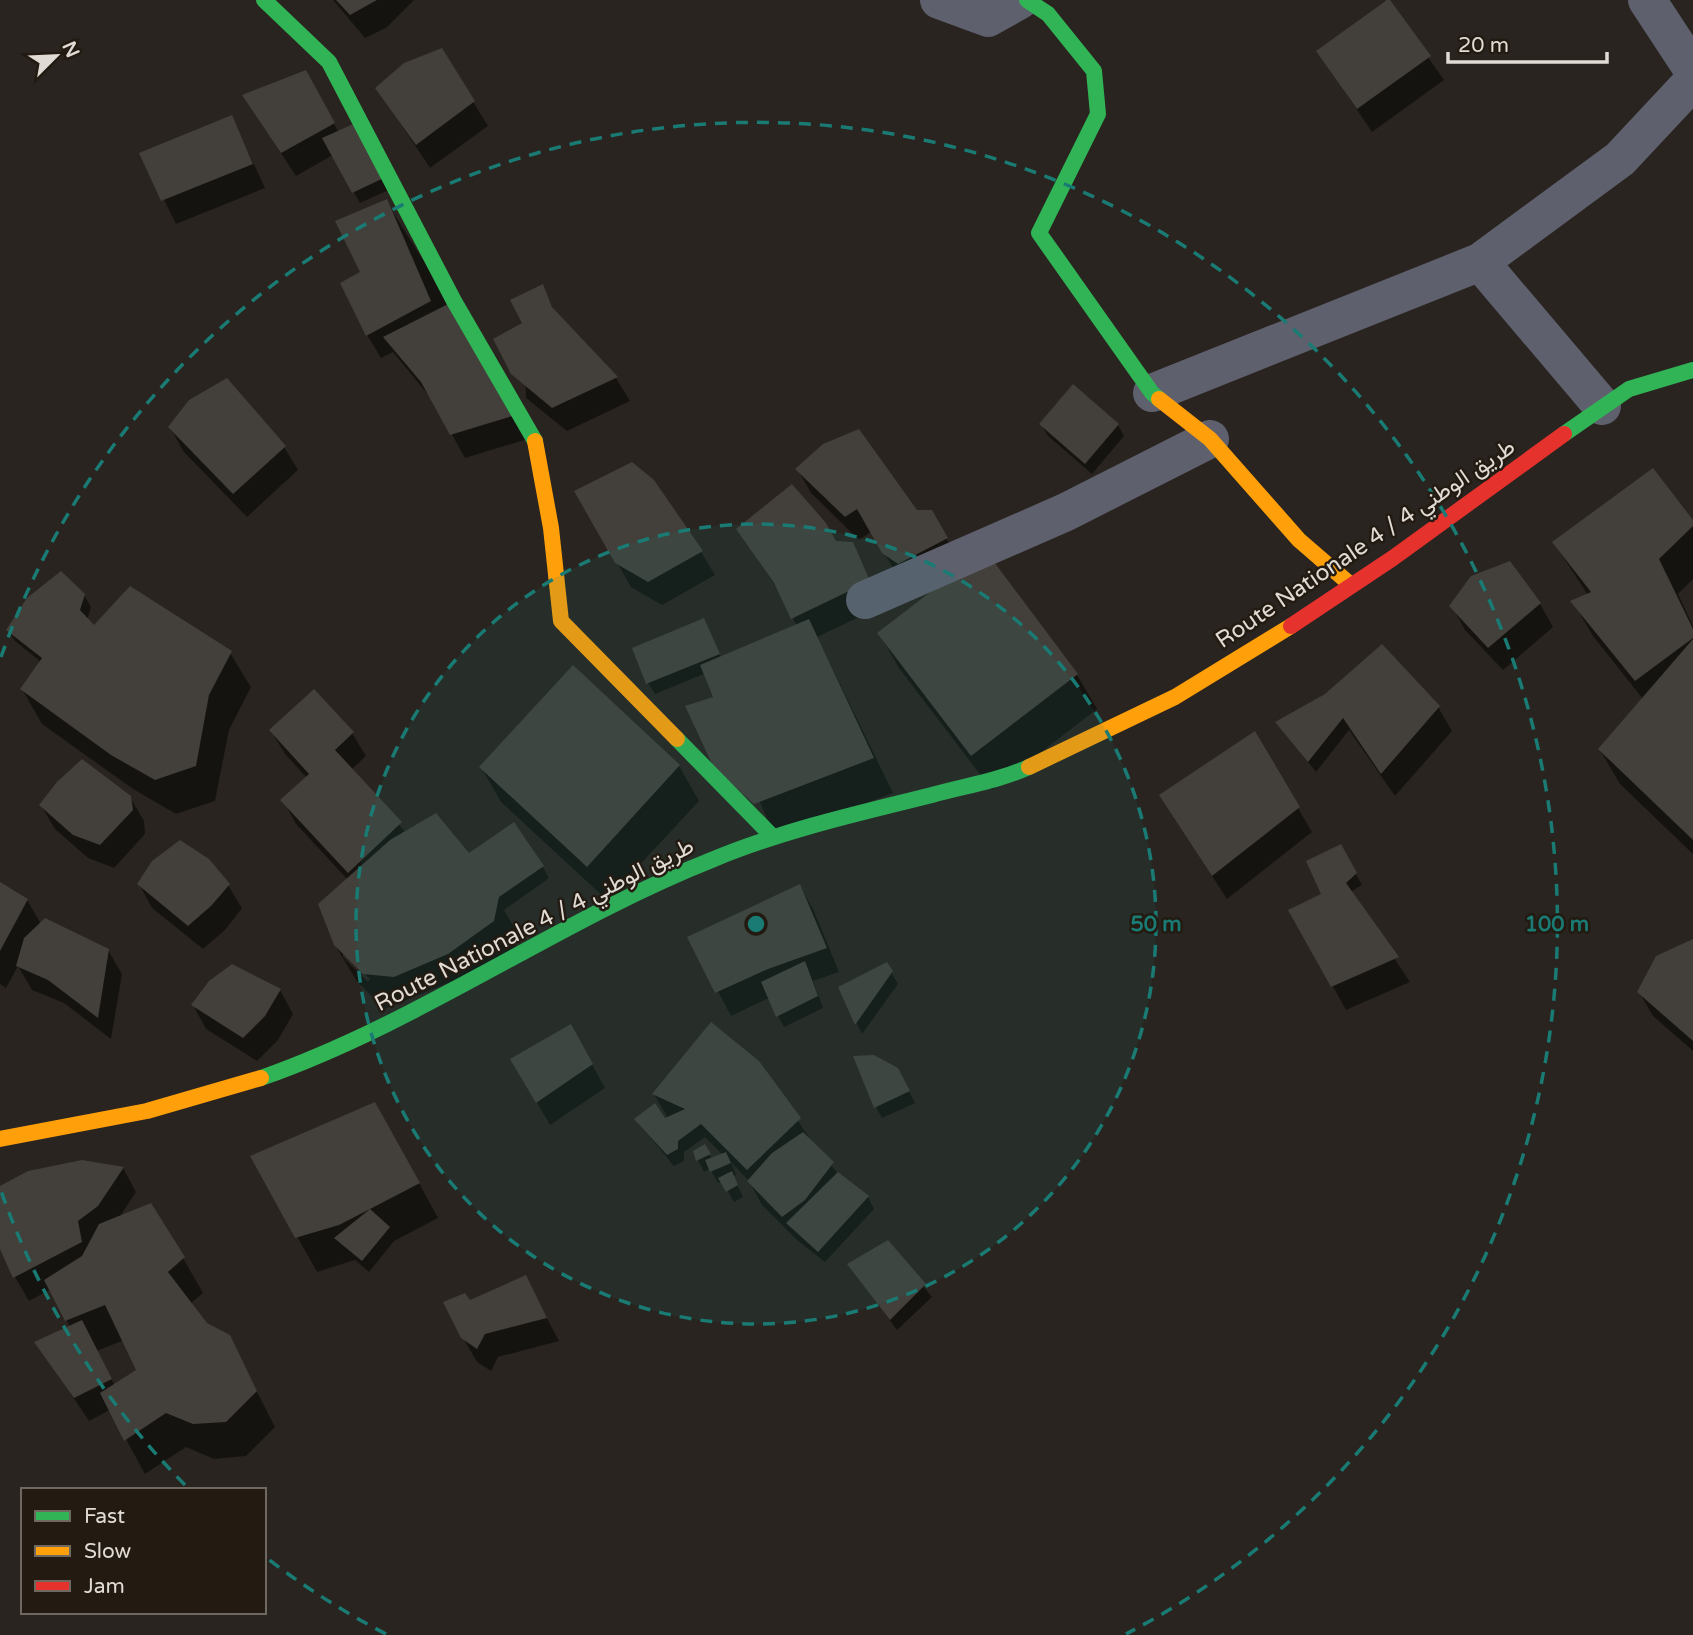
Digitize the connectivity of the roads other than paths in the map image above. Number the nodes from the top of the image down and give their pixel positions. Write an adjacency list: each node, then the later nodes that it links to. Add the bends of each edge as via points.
1 (264, 0): 15 (main road, via 329,62 454,301 534,435 561,621)
2 (939, 0): 3 (street, via 988,18)
3 (1020, 0)
4 (1027, 0): 10 (main road, via 1048,14 1094,71 1098,114 1039,233)
5 (1647, 0): 6 (street)
6 (1693, 70)
7 (1693, 81): 8 (street, via 1620,159)
8 (1480, 262): 10 (street); 11 (street)
9 (1693, 370): 11 (main road, Route Nationale 4 / طريق الوطني 4, via 1629,389)
10 (1152, 393): 12 (main road)
11 (1602, 405): 13 (main road, Route Nationale 4 / طريق الوطني 4)
12 (1210, 439): 13 (main road, via 1299,540); 14 (street, via 1066,512)
13 (1351, 585): 15 (main road, Route Nationale 4 / طريق الوطني 4, via 1203,679 1016,772)
14 (865, 600)
15 (773, 837): 16 (main road, Route Nationale 4 / طريق الوطني 4, via 647,887 385,1028 323,1055 139,1111)
16 (0, 1139)

